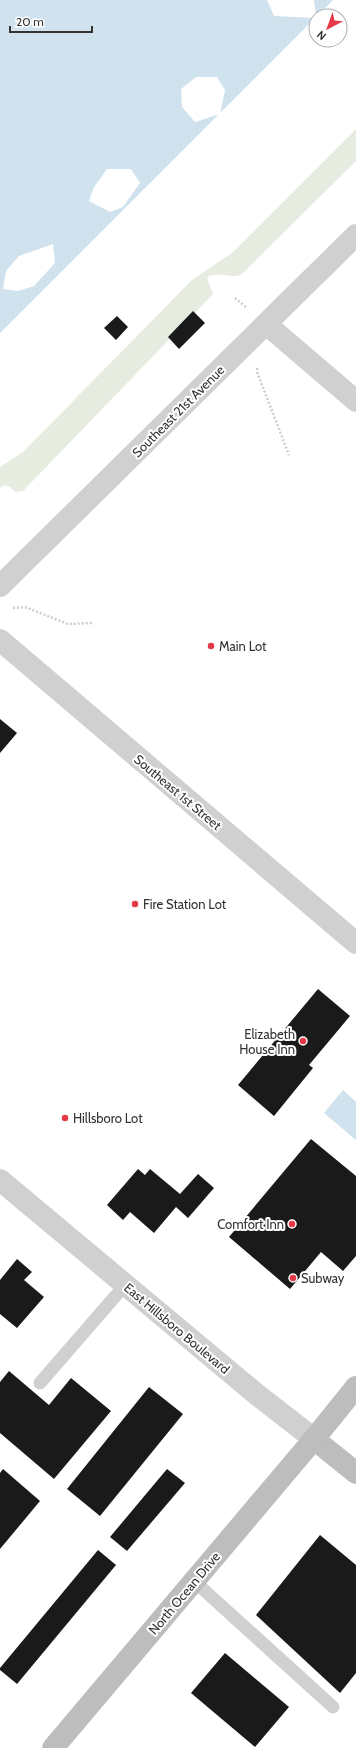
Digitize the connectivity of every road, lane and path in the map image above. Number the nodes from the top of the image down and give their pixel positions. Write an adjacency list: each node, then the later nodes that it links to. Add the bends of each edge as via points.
1 (356, 235): 2 (street, Southeast 21st Avenue)
2 (266, 324): 4 (street); 6 (street, Southeast 21st Avenue)
3 (258, 365): 5 (path, via 257,372)
4 (356, 401)
5 (289, 455)
6 (0, 586)
7 (6, 609): 8 (path, via 25,607 68,624)
8 (93, 623)
9 (0, 640): 10 (street, Southeast 1st Street)
10 (356, 943)
11 (0, 1180): 12 (street, East Hillsboro Boulevard)
12 (125, 1285): 13 (lane); 15 (street, East Hillsboro Boulevard)
13 (40, 1383)
14 (356, 1387): 15 (main road, North Ocean Drive)
15 (314, 1439): 16 (main road, East Hillsboro Boulevard); 17 (main road, North Ocean Drive)
16 (356, 1473)
17 (194, 1581): 18 (lane); 19 (main road, North Ocean Drive)
18 (333, 1706)
19 (53, 1748)

